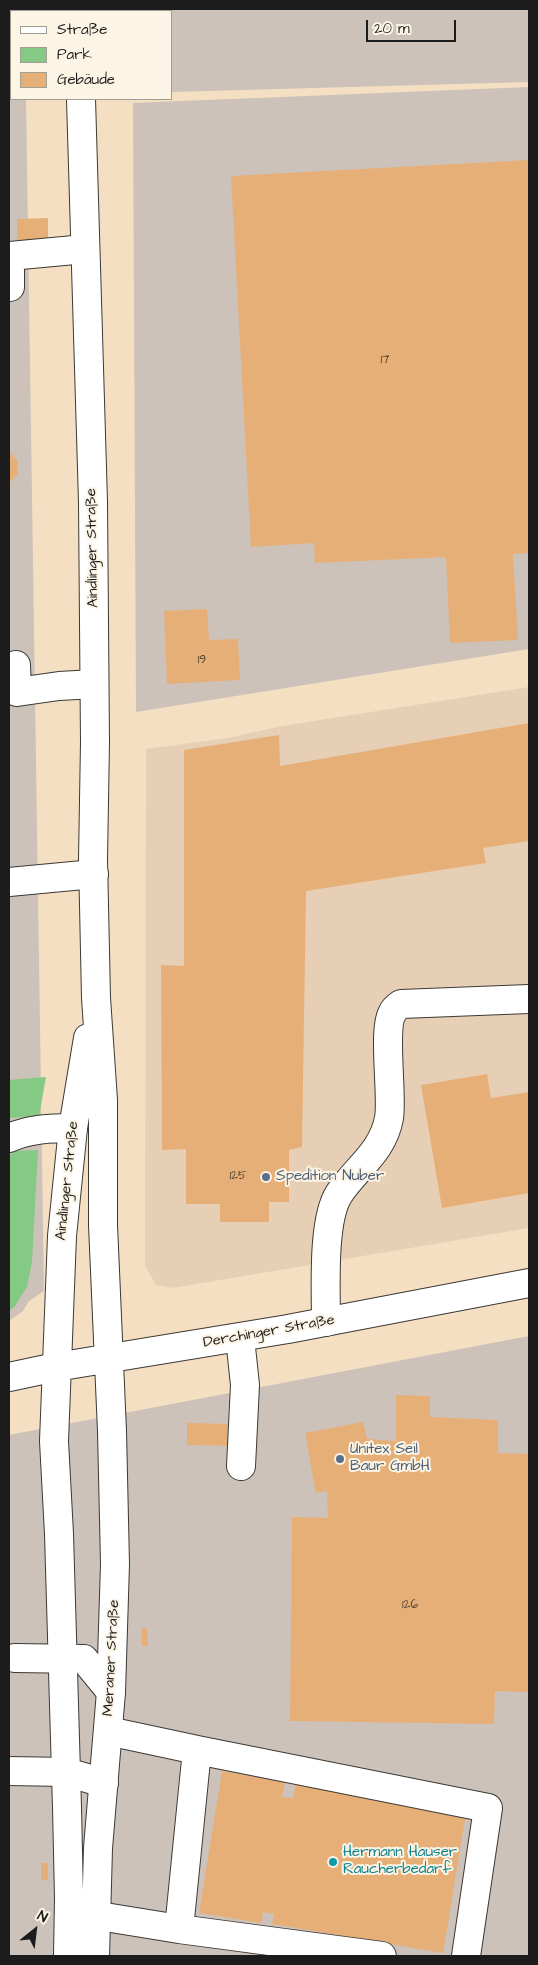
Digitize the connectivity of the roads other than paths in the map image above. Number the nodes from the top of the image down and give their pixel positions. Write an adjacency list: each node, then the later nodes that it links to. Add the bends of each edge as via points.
1 (81, 100): 2 (main road, Aindlinger Straße)
2 (85, 249): 3 (main road); 6 (main road, Aindlinger Straße, via 93,502)
3 (9, 256): 4 (main road)
4 (10, 287)
5 (14, 683): 6 (main road)
6 (94, 684): 7 (main road, Aindlinger Straße)
7 (94, 874): 8 (main road); 9 (main road, Aindlinger Straße)
8 (9, 882)
9 (96, 998): 11 (main road, Aindlinger Straße); 16 (main road, Aindlinger Straße, via 103,1100)
10 (529, 999): 14 (main road, via 401,1004 392,1013 388,1028 389,1118 375,1151 338,1195 332,1210 326,1255)
11 (73, 1128): 12 (main road, via 22,1132); 17 (main road, Aindlinger Straße, via 62,1236)
12 (9, 1138)
13 (529, 1282): 14 (main road, Derchinger Straße)
14 (326, 1322): 15 (main road, Derchinger Straße)
15 (240, 1338): 16 (main road, Derchinger Straße); 19 (main road, via 246,1385)
16 (108, 1359): 17 (main road, Derchinger Straße); 22 (main road, Meraner Straße, via 115,1564)
17 (56, 1367): 18 (main road, Derchinger Straße); 21 (main road, via 54,1456)
18 (9, 1377)
19 (241, 1466)
20 (15, 1658): 21 (main road)
21 (63, 1658): 22 (main road, via 84,1659); 26 (main road)
22 (112, 1692): 23 (main road, Meraner Straße)
23 (108, 1731): 24 (main road); 27 (main road, Meraner Straße)
24 (197, 1750): 30 (main road); 34 (main road, via 488,1808)
25 (9, 1771): 26 (main road)
26 (66, 1772): 27 (main road); 28 (main road)
27 (104, 1783): 29 (main road, Meraner Straße)
28 (69, 1912): 29 (main road); 31 (main road)
29 (96, 1915): 30 (main road); 32 (main road, Meraner Straße)
30 (179, 1929): 33 (main road)
31 (68, 1956)
32 (95, 1956)
33 (382, 1956)
34 (466, 1956)

